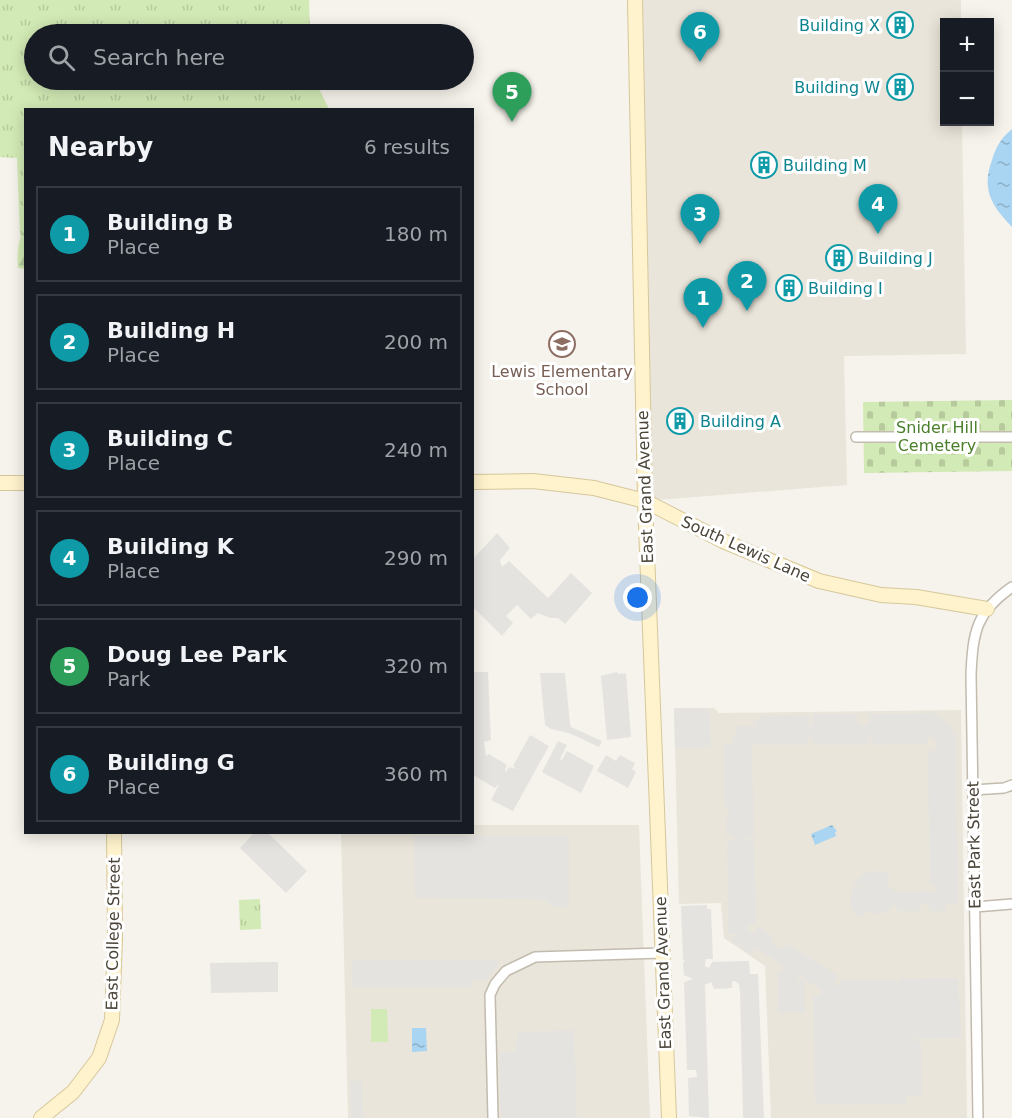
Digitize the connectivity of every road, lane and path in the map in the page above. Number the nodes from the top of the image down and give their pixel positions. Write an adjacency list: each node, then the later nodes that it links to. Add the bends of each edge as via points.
1 (635, 0): 7 (street, East Grand Avenue)
2 (856, 437): 3 (street)
3 (1012, 437)
4 (474, 482): 7 (street, South Lewis Lane, via 580,485)
5 (0, 483): 6 (street)
6 (24, 483)
7 (645, 501): 9 (street, South Lewis Lane, via 723,541 819,581 881,595); 15 (street, East Grand Avenue)
8 (1012, 587): 9 (street, East Park Street)
9 (987, 609): 11 (street, East Park Street, via 977,626 972,649)
10 (1012, 785): 11 (street)
11 (973, 790): 14 (street, East Park Street)
12 (114, 834): 16 (street, East College Street, via 116,939 112,1020 99,1058 73,1092)
13 (1012, 904): 14 (street)
14 (975, 907): 19 (street, East Park Street)
15 (662, 953): 17 (street, via 535,957 506,971 490,995); 18 (street, East Grand Avenue)
16 (41, 1118)
17 (493, 1118)
18 (669, 1118)
19 (978, 1118)

